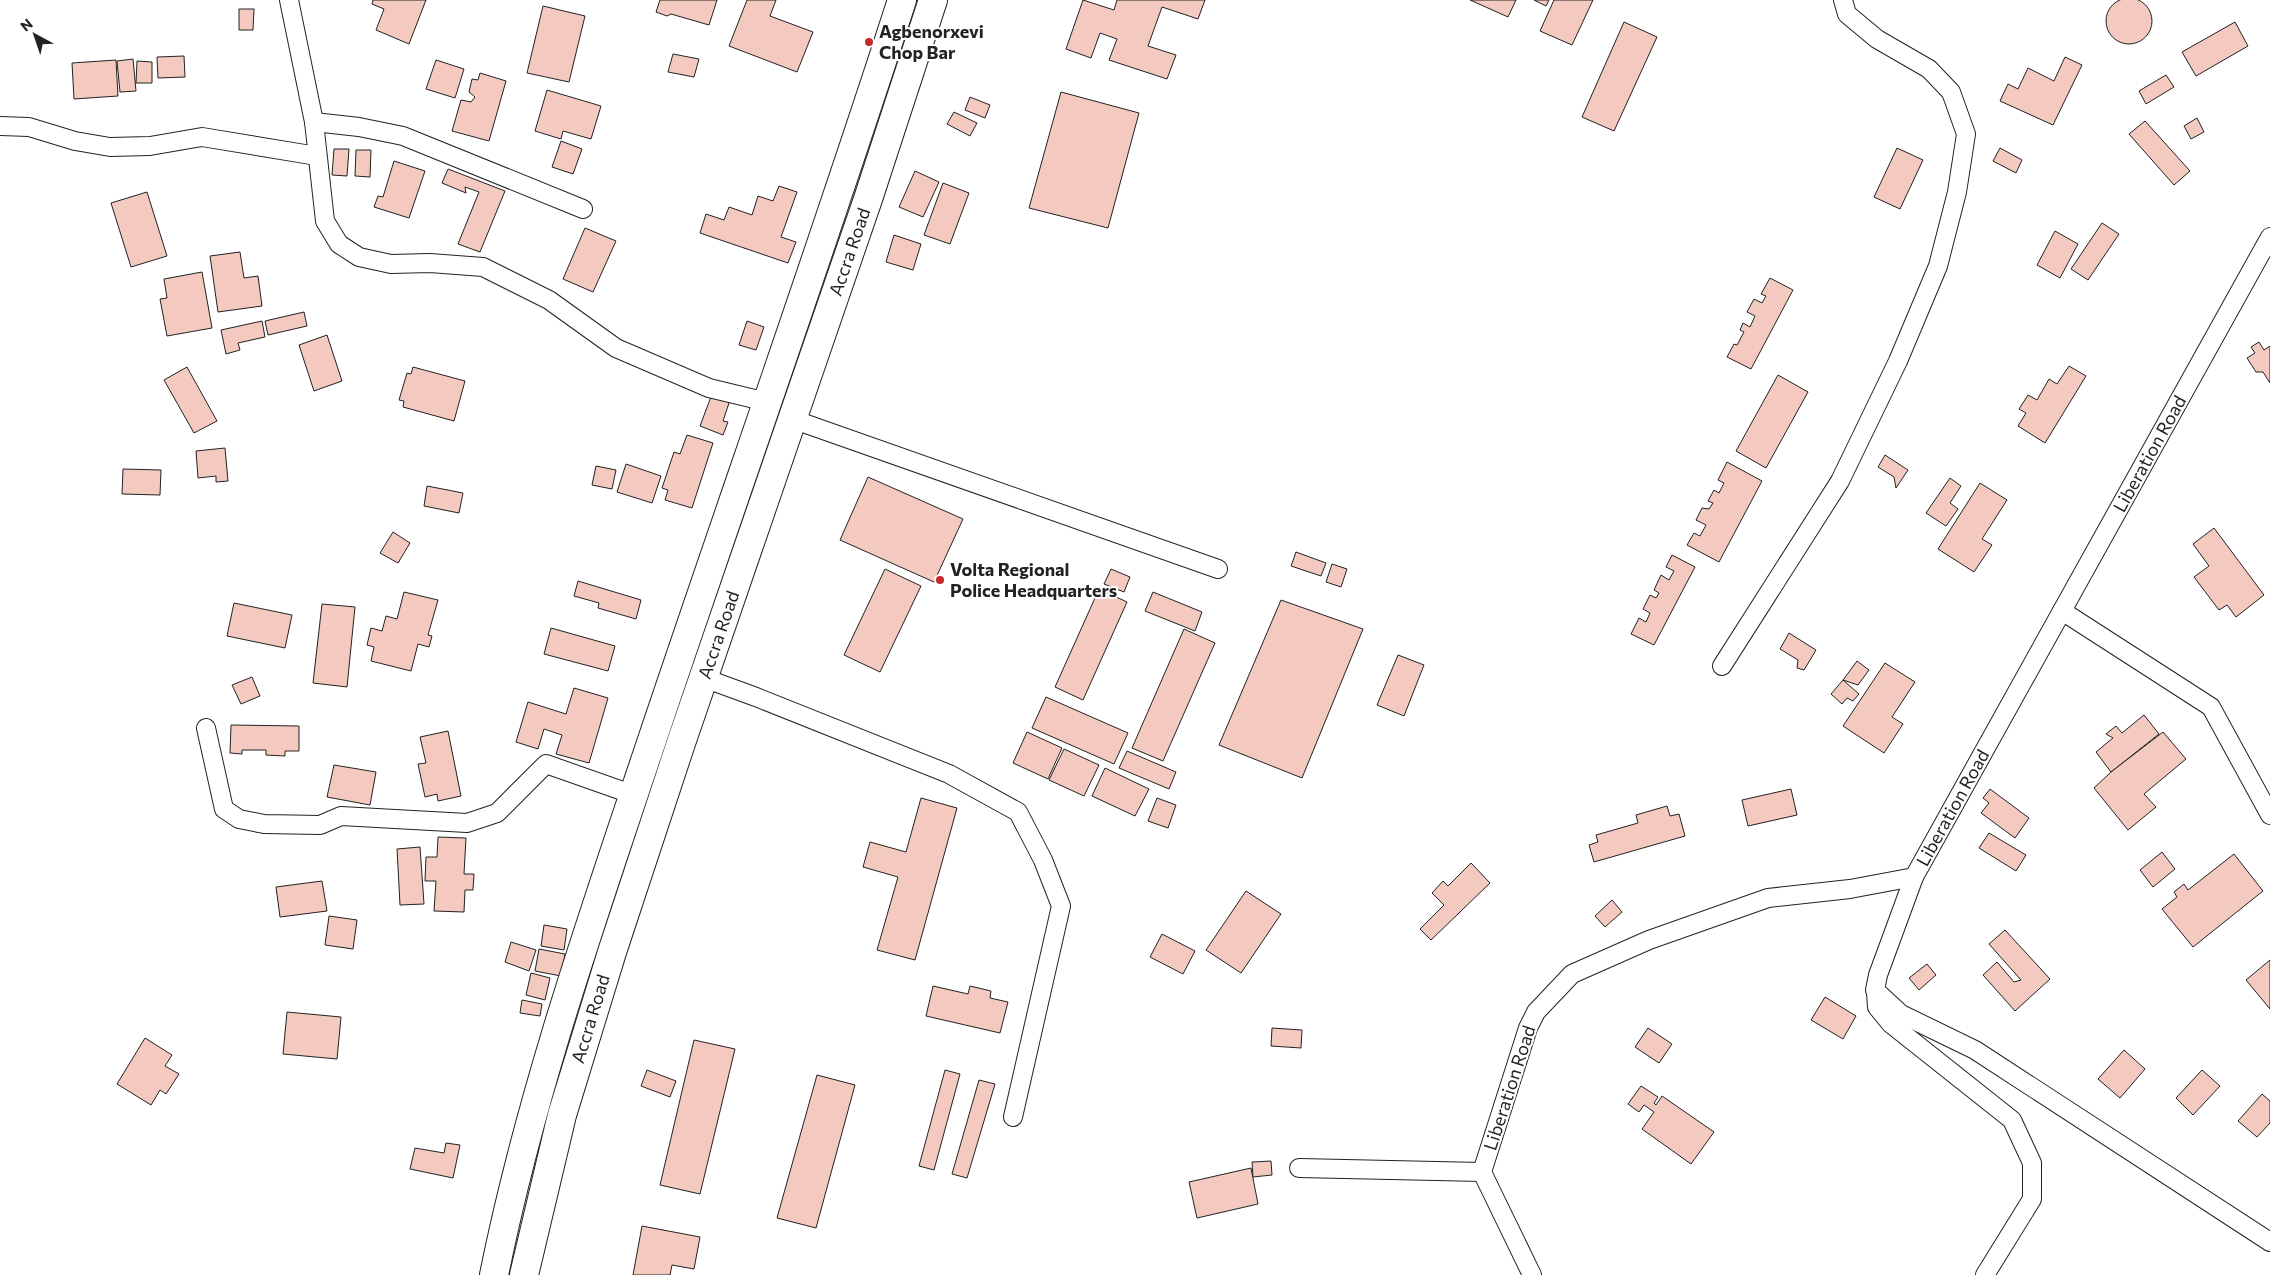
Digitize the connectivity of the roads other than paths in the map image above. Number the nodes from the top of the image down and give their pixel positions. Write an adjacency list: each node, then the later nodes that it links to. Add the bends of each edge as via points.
1 (289, 0): 5 (street)
2 (902, 0): 10 (main road, Accra Road)
3 (933, 0): 11 (main road, Accra Road)
4 (1843, 0): 14 (street, via 1847,14 1877,39 1928,69 1951,92 1966,134 1957,192 1938,266 1898,361 1840,481)
5 (314, 122): 7 (street); 8 (street, via 403,136)
6 (0, 126): 7 (street, via 29,127 75,141 110,147 150,146 202,137)
7 (317, 156): 10 (street, via 325,221 339,244 359,257 391,264 483,267 549,300 616,348 709,388)
8 (583, 209)
9 (2270, 236): 13 (street, Liberation Road)
10 (767, 402): 17 (main road, Accra Road)
11 (792, 420): 12 (street); 15 (main road, Accra Road)
12 (1218, 569)
13 (2062, 611): 18 (street, via 2211,707); 19 (street, Liberation Road)
14 (1722, 666)
15 (704, 678): 21 (street, via 949,774 1018,812 1043,860 1061,906); 26 (main road, Accra Road, via 612,952 562,1115)
16 (206, 728): 17 (street, via 224,809 239,819 264,824 320,825 341,816 467,823 497,813 546,764)
17 (634, 795): 25 (main road, Accra Road, via 533,1108)
18 (2270, 815)
19 (1914, 878): 20 (street, via 1878,975); 23 (street, Liberation Road, via 1768,898 1649,940 1572,974 1536,1012 1528,1028)
20 (1876, 990): 24 (street, via 1901,1014 1975,1050); 28 (street, via 1877,1007 1891,1024 2012,1120 2032,1163 2032,1199)
21 (1013, 1117)
22 (1299, 1168): 23 (street)
23 (1482, 1172): 27 (street, Liberation Road)
24 (2270, 1242)
25 (494, 1275)
26 (524, 1275)
27 (1532, 1275)
28 (1985, 1275)

